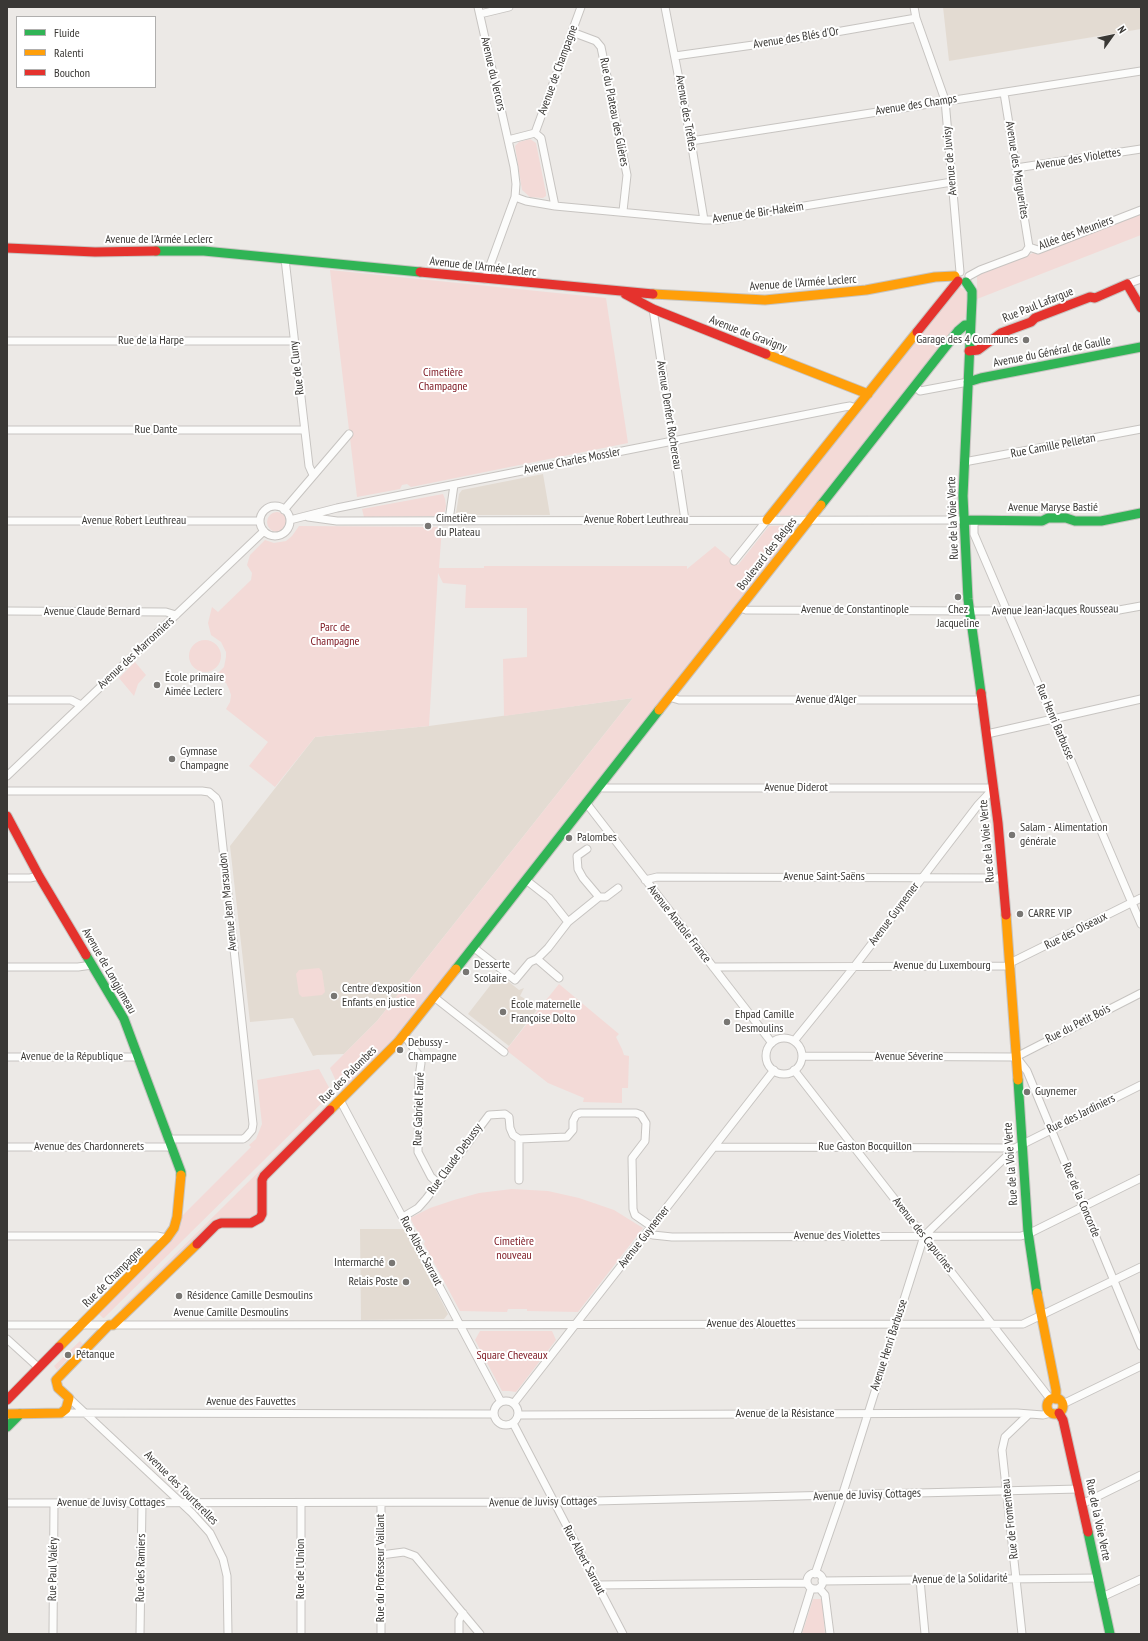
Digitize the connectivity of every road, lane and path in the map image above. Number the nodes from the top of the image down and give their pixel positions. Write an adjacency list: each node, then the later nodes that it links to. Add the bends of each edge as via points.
1 (508, 7): 5 (street)
2 (581, 7): 7 (street, Avenue de Champagne)
3 (665, 7): 8 (street, Avenue des Trèfles)
4 (914, 7): 6 (street, Avenue de Juvisy)
5 (479, 10): 13 (street, Avenue du Vercors)
6 (916, 18): 8 (street, Avenue des Blés d'Or, via 796,39); 11 (street, Avenue de Juvisy)
7 (572, 32): 12 (street, Avenue de Champagne); 21 (street, Rue du Plateau des Glières, via 596,41 601,47 627,175)
8 (675, 56): 14 (street, Avenue des Trèfles)
9 (1141, 70): 10 (street, Avenue des Champs)
10 (1004, 93): 11 (street, Avenue des Champs); 16 (street, Avenue des Marguerites)
11 (945, 100): 14 (street, Avenue des Champs); 17 (street, Avenue de Juvisy)
12 (535, 133): 13 (street); 19 (street, via 541,138)
13 (508, 140): 18 (street, Avenue du Vercors, via 514,167)
14 (691, 141): 22 (street, Avenue des Trèfles)
15 (1141, 149): 16 (street, Avenue des Violettes)
16 (1016, 168): 23 (street, Avenue des Marguerites)
17 (952, 182): 22 (street, Avenue de Bir-Hakeim, via 774,212); 26 (street, Avenue de Juvisy)
18 (515, 197): 19 (street, Avenue de Bir-Hakeim); 28 (street)
19 (555, 206): 21 (street, Avenue de Bir-Hakeim)
20 (1141, 210): 23 (street, Allée des Meuniers, via 1038,250)
21 (623, 211): 22 (street, Avenue de Bir-Hakeim)
22 (704, 220)
23 (1029, 247): 26 (street, Allée des Meuniers, via 1025,253)
24 (7, 248): 25 (street, Avenue de l'Armée Leclerc, via 95,252 204,251)
25 (285, 259): 28 (street, Avenue de l'Armée Leclerc); 35 (street, Rue de Cluny)
26 (962, 277): 30 (street, Avenue de l'Armée Leclerc, via 935,277 866,290 765,300); 33 (street, Rue de la Voie Verte, via 972,291); 40 (street, Boulevard des Belges)
27 (1141, 278): 29 (street, Rue Paul Lafargue)
28 (485, 279): 30 (street, Avenue de l'Armée Leclerc)
29 (1127, 284): 31 (street); 37 (street, Rue Paul Lafargue, via 1095,298 1090,297 1035,318 1031,322 1001,333 978,350)
30 (622, 292): 32 (street, Avenue de Gravigny)
31 (1141, 308)
32 (653, 309): 40 (street, Avenue de Gravigny); 46 (street, Avenue Denfert Rochereau)
33 (970, 325): 37 (street, Rue de la Voie Verte); 39 (street, Boulevard des Belges, via 965,325 958,331)
34 (7, 341): 35 (street, Rue de la Harpe)
35 (294, 341): 44 (street, Rue de Cluny)
36 (1141, 347): 38 (street, Avenue du Général de Gaulle)
37 (969, 351): 38 (street, Rue de la Voie Verte)
38 (968, 382): 39 (street, via 920,391); 47 (street, Rue de la Voie Verte)
39 (915, 386): 57 (street, Boulevard des Belges)
40 (868, 394): 41 (street, Boulevard des Belges)
41 (856, 408): 46 (street, Avenue Charles Mossler, via 844,407); 56 (street, Boulevard des Belges)
42 (1141, 429): 47 (street, Rue Camille Pelletan)
43 (7, 430): 44 (street, Rue Dante)
44 (304, 430): 48 (street, Rue de Cluny, via 309,466)
45 (348, 434): 48 (street)
46 (673, 441): 49 (street, Avenue Charles Mossler); 55 (street, Avenue Denfert Rochereau)
47 (964, 462): 58 (street, Rue de la Voie Verte)
48 (313, 475): 50 (street)
49 (454, 485): 52 (street, Avenue Charles Mossler, via 337,508); 54 (street)
50 (284, 510): 53 (street); 61 (street, via 276,506 266,509)
51 (1141, 514): 59 (street, Avenue Maryse Bastié, via 1101,521 1075,521 1066,518)
52 (308, 517): 53 (street, Avenue Charles Mossler); 54 (street, Avenue Robert Leuthreau, via 337,521)
53 (290, 520): 62 (street, via 287,529 281,534 272,535)
54 (449, 520): 55 (street, Avenue Robert Leuthreau)
55 (684, 520): 56 (street, Avenue Robert Leuthreau)
56 (767, 520): 57 (street, Avenue Robert Leuthreau); 63 (street, Boulevard des Belges)
57 (809, 520): 58 (street, Avenue Robert Leuthreau); 65 (street, Boulevard des Belges)
58 (964, 520): 59 (street, Avenue Maryse Bastié); 66 (street, Rue de la Voie Verte)
59 (975, 520): 67 (street, Rue Henri Barbusse, via 974,534)
60 (7, 521): 61 (street, Avenue Robert Leuthreau)
61 (260, 521): 62 (street)
62 (264, 531): 69 (street, Avenue des Marronniers)
63 (734, 562)
64 (1141, 606): 67 (street, Avenue Jean-Jacques Rousseau, via 1119,610)
65 (740, 608): 66 (street, Avenue de Constantinople); 70 (street, Boulevard des Belges)
66 (970, 610): 67 (street, Avenue Jean-Jacques Rousseau); 73 (street, Rue de la Voie Verte)
67 (1008, 610): 75 (street, Rue Henri Barbusse)
68 (7, 612): 69 (street, Avenue Claude Bernard, via 166,612)
69 (176, 615): 74 (street, Avenue des Marronniers)
70 (670, 697): 73 (street, Avenue d'Alger, via 679,700); 78 (street, Boulevard des Belges)
71 (1141, 699): 75 (street)
72 (7, 700): 74 (street, via 72,700)
73 (982, 700): 76 (street, Rue de la Voie Verte)
74 (81, 705): 77 (street, Avenue des Marronniers)
75 (1054, 718): 76 (street); 93 (street, Rue Henri Barbusse)
76 (987, 734): 79 (street, Rue de la Voie Verte)
77 (7, 776)
78 (599, 786): 79 (street, Avenue Diderot); 81 (street, Boulevard des Belges)
79 (994, 788): 86 (street, Avenue Guynemer); 87 (street, Rue de la Voie Verte)
80 (7, 791): 120 (street, Avenue Jean Marsaudon, via 202,791 208,792 218,802 253,1124 252,1130 243,1139)
81 (587, 804): 88 (street, Rue des Palombes); 89 (street, Avenue Anatole France)
82 (7, 816): 84 (street, Avenue de Longjumeau)
83 (587, 849): 91 (street, via 577,856 578,869)
84 (39, 876): 85 (street); 98 (street, Avenue de Longjumeau)
85 (7, 878)
86 (922, 878): 87 (street, Avenue Saint-Saëns); 89 (street, Avenue Saint-Saëns, via 657,877); 102 (street, Avenue Guynemer)
87 (1003, 878): 99 (street, Rue de la Voie Verte)
88 (526, 880): 94 (street, via 549,898); 96 (street, Rue des Palombes)
89 (644, 880): 101 (street, Avenue Anatole France)
90 (618, 888): 91 (street, via 606,897)
91 (599, 897): 94 (street)
92 (1141, 898): 93 (street, Rue des Oiseaux)
93 (1132, 903): 95 (street, Rue Henri Barbusse); 99 (street, Rue des Oiseaux)
94 (568, 922): 97 (street)
95 (1141, 924)
96 (473, 947): 97 (street, via 515,980 530,962); 105 (street, Rue des Palombes)
97 (537, 959): 103 (street)
98 (92, 965): 100 (street); 112 (street, Avenue de Longjumeau, via 124,1019)
99 (1011, 965): 102 (street, Avenue du Luxembourg); 113 (street, Rue de la Voie Verte)
100 (7, 967)
101 (713, 967): 102 (street, Avenue du Luxembourg); 108 (street, Avenue Anatole France)
102 (854, 967): 107 (street, Avenue Guynemer)
103 (559, 978)
104 (1141, 992): 113 (street, Rue du Petit Bois)
105 (434, 997): 106 (street, Rue des Palombes); 109 (street)
106 (404, 1034): 117 (street, Rue des Palombes); 127 (street, Rue Gabriel Fauré, via 420,1057 421,1063 418,1152 431,1177)
107 (794, 1042): 108 (street, via 781,1038); 110 (street)
108 (772, 1043): 114 (street, via 768,1048 767,1059)
109 (504, 1052)
110 (802, 1056): 113 (street, Avenue Séverine); 115 (street, via 800,1064)
111 (7, 1057): 112 (street, Avenue de la République)
112 (138, 1057): 120 (street, Avenue de Longjumeau)
113 (1016, 1057): 118 (street, Rue de la Concorde, via 1027,1071); 121 (street, Rue de la Voie Verte)
114 (774, 1070): 115 (street, via 784,1074); 123 (street, Avenue Guynemer)
115 (794, 1070): 124 (street, Avenue des Capucines)
116 (1141, 1085): 118 (street, Rue des Jardiniers)
117 (340, 1100): 129 (street, Rue Albert Sarraut); 142 (street, Rue des Palombes, via 264,1176 260,1218 251,1223 216,1225)
118 (1051, 1129): 121 (street, Rue des Jardiniers); 128 (street, Rue de la Concorde)
119 (519, 1139): 126 (street); 127 (street, Rue Claude Debussy, via 513,1135 509,1117 505,1114 489,1116); 130 (street, via 567,1137 573,1130 576,1115 580,1113 641,1115 646,1123 645,1141 632,1158 633,1209 635,1215)
120 (170, 1143): 122 (street, Avenue des Chardonnerets); 134 (street, Rue de Champagne, via 181,1172 177,1217 174,1228)
121 (1018, 1146): 124 (street, Rue Gaston Bocquillon); 131 (street, Rue de la Voie Verte); 133 (street, Avenue Henri Barbusse)
122 (7, 1147)
123 (714, 1147): 124 (street, Rue Gaston Bocquillon); 130 (street, Avenue Guynemer)
124 (854, 1147): 133 (street, Avenue des Capucines)
125 (1141, 1178): 128 (street)
126 (519, 1180)
127 (438, 1183): 129 (street, Rue Claude Debussy, via 418,1208)
128 (1083, 1206): 131 (street); 136 (street, Rue de la Concorde)
129 (403, 1217): 138 (street, Rue Albert Sarraut)
130 (649, 1229): 133 (street, Avenue des Violettes, via 653,1235 672,1237); 139 (street, Avenue Guynemer)
131 (1028, 1234): 133 (street, Avenue des Violettes); 137 (street, Rue de la Voie Verte)
132 (7, 1236): 134 (street)
133 (924, 1236): 140 (street, Avenue Henri Barbusse); 143 (street, Avenue des Capucines)
134 (167, 1238): 144 (street, Rue de Champagne)
135 (1141, 1267): 136 (street, Avenue des Alouettes)
136 (1114, 1280): 137 (street, Avenue des Alouettes); 146 (street, Rue de la Concorde)
137 (1041, 1316): 143 (street, Avenue des Alouettes, via 1023,1324); 152 (street, Rue de la Voie Verte)
138 (460, 1324): 139 (street, Avenue des Alouettes); 142 (street, Avenue Camille Desmoulins); 153 (street, Rue Albert Sarraut)
139 (576, 1324): 140 (street, Avenue des Alouettes); 154 (street, Avenue Guynemer)
140 (896, 1324): 143 (street, Avenue des Alouettes); 161 (street, Avenue Henri Barbusse)
141 (7, 1325): 144 (street, Avenue Camille Desmoulins)
142 (111, 1325): 144 (street, Avenue Camille Desmoulins); 149 (street, Rue des Palombes, via 59,1375 56,1380)
143 (994, 1325): 152 (street, Avenue des Capucines)
144 (82, 1326): 148 (street, Rue de Champagne)
145 (7, 1339): 148 (street)
146 (1141, 1346)
147 (1141, 1366): 152 (street, via 1068,1402)
148 (38, 1368): 151 (street, Rue de Champagne)
149 (58, 1388): 150 (street, Avenue des Tourterelles)
150 (69, 1398): 155 (street, via 66,1409); 159 (street, Avenue des Tourterelles)
151 (7, 1400)
152 (1056, 1401): 156 (street, Rue de la Voie Verte, via 1061,1410); 156 (street, Rue de la Voie Verte, via 1047,1407)
153 (501, 1402): 154 (street); 160 (street, via 496,1405)
154 (514, 1404): 162 (street)
155 (61, 1413): 158 (street, Avenue des Fauvettes); 159 (street, Avenue des Fauvettes)
156 (1055, 1413): 163 (street, Avenue de la Résistance); 167 (street, Rue de la Voie Verte, via 1063,1420)
157 (7, 1414): 158 (street, Avenue des Fauvettes)
158 (20, 1414): 165 (street)
159 (86, 1414): 160 (street, Avenue des Fauvettes); 174 (street, Avenue des Tourterelles)
160 (494, 1414): 164 (street, via 498,1422 505,1425)
161 (867, 1414): 162 (street, Avenue de la Résistance); 163 (street, Avenue de la Résistance); 169 (street, Avenue Henri Barbusse)
162 (518, 1415): 164 (street)
163 (1028, 1415): 168 (street, Rue de Fromenteau, via 1004,1438 1002,1450)
164 (513, 1423): 170 (street, Rue Albert Sarraut)
165 (7, 1427)
166 (1141, 1475): 177 (street)
167 (1079, 1489): 168 (street, Avenue de Juvisy Cottages); 177 (street, Rue de la Voie Verte)
168 (1007, 1491): 169 (street, Avenue de Juvisy Cottages); 182 (street, Rue de Fromenteau)
169 (842, 1496): 170 (street, Avenue de Juvisy Cottages); 179 (street, Avenue Henri Barbusse)
170 (554, 1502): 176 (street, Avenue de Juvisy Cottages); 185 (street, Rue Albert Sarraut)
171 (7, 1503): 172 (street, Avenue de Juvisy Cottages)
172 (54, 1503): 173 (street, Avenue de Juvisy Cottages); 189 (street, Rue Paul Valéry)
173 (142, 1503): 174 (street, Avenue de Juvisy Cottages); 190 (street, Rue des Ramiers)
174 (181, 1503): 175 (street, Avenue de Juvisy Cottages); 191 (street, Avenue des Tourterelles, via 210,1532 223,1559 228,1590)
175 (301, 1503): 176 (street, Avenue de Juvisy Cottages); 192 (street, Rue de l'Union)
176 (380, 1503): 178 (street, Rue du Professeur Vaillant)
177 (1082, 1504): 180 (street, Rue de la Voie Verte)
178 (381, 1555): 188 (street, via 404,1552 415,1556); 193 (street, Rue du Professeur Vaillant)
179 (815, 1574): 184 (street, via 821,1577); 186 (street, via 808,1576)
180 (1098, 1578): 182 (street, Avenue de la Solidarité); 187 (street, Rue de la Voie Verte)
181 (1141, 1578): 187 (street)
182 (1016, 1579): 183 (street, Avenue de la Solidarité); 200 (street, Rue de Fromenteau)
183 (920, 1580): 184 (street, Avenue de la Solidarité); 199 (street)
184 (821, 1584): 186 (street, Avenue de la Solidarité); 198 (street)
185 (597, 1585): 186 (street); 196 (street, Rue Albert Sarraut)
186 (809, 1586): 197 (street)
187 (1102, 1597): 201 (street, Rue de la Voie Verte)
188 (462, 1613): 194 (street); 195 (street)
189 (53, 1634)
190 (140, 1634)
191 (228, 1634)
192 (302, 1634)
193 (381, 1634)
194 (459, 1634)
195 (480, 1634)
196 (623, 1634)
197 (797, 1634)
198 (830, 1634)
199 (925, 1634)
200 (1022, 1634)
201 (1110, 1634)

